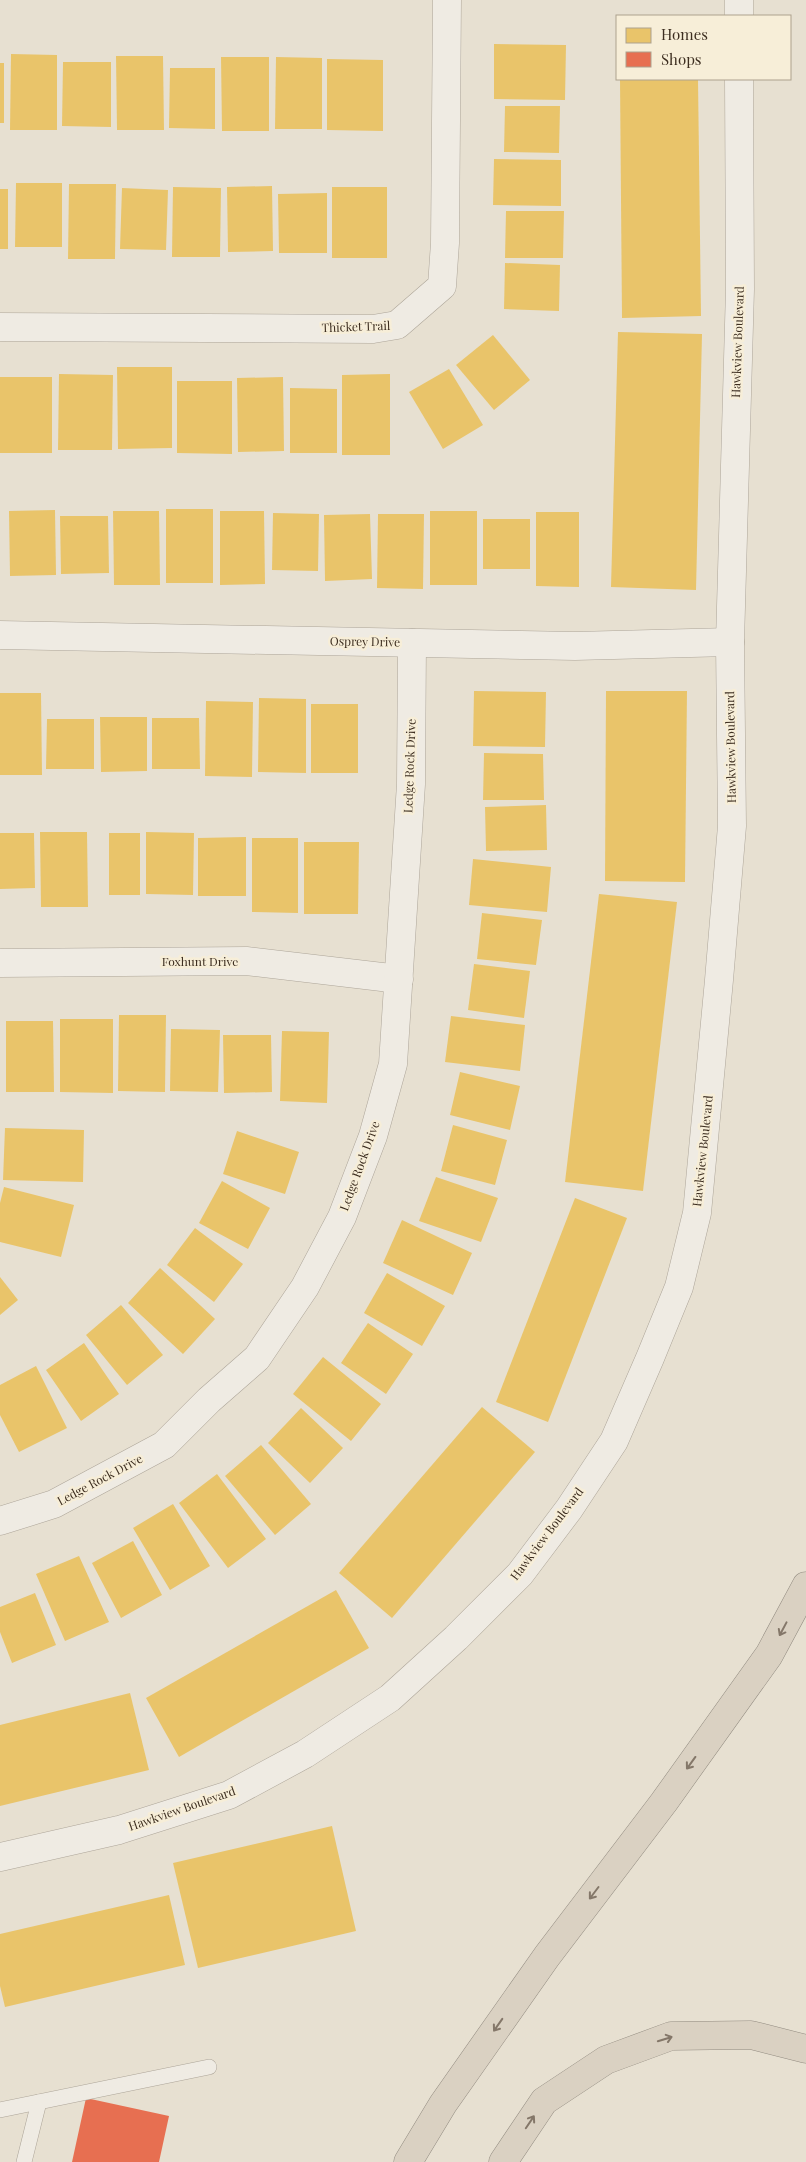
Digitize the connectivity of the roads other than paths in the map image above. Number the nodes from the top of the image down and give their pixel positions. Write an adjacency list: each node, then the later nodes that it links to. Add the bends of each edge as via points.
1 (447, 0): 5 (street, Thicket Trail, via 442,286 397,325 372,328)
2 (739, 0): 3 (street)
3 (739, 15)
4 (739, 80): 7 (street, Hawkview Boulevard, via 740,288)
5 (0, 327)
6 (0, 635): 8 (street, Osprey Drive)
7 (730, 642): 8 (street, Osprey Drive, via 575,646); 13 (street, Hawkview Boulevard, via 732,826 697,1213 679,1287 614,1441 520,1574 390,1698 306,1754 229,1795 119,1830)
8 (412, 643): 10 (street, Ledge Rock Drive, via 411,784)
9 (0, 963): 10 (street, Foxhunt Drive, via 246,961)
10 (399, 979): 11 (street, Ledge Rock Drive, via 393,1064 373,1136 342,1217 305,1287 257,1358 164,1445 54,1504)
11 (0, 1520)
12 (806, 1586): 19 (highway, one-way to 19, via 769,1655 664,1802 547,1956 443,2104)
13 (0, 1857)
14 (806, 2049): 20 (highway, one-way to 14, via 544,2101 606,2060 671,2036 751,2035)
15 (209, 2067): 16 (lane)
16 (39, 2102): 17 (lane); 18 (lane)
17 (0, 2110)
18 (24, 2162)
19 (408, 2162)
20 (503, 2162)

